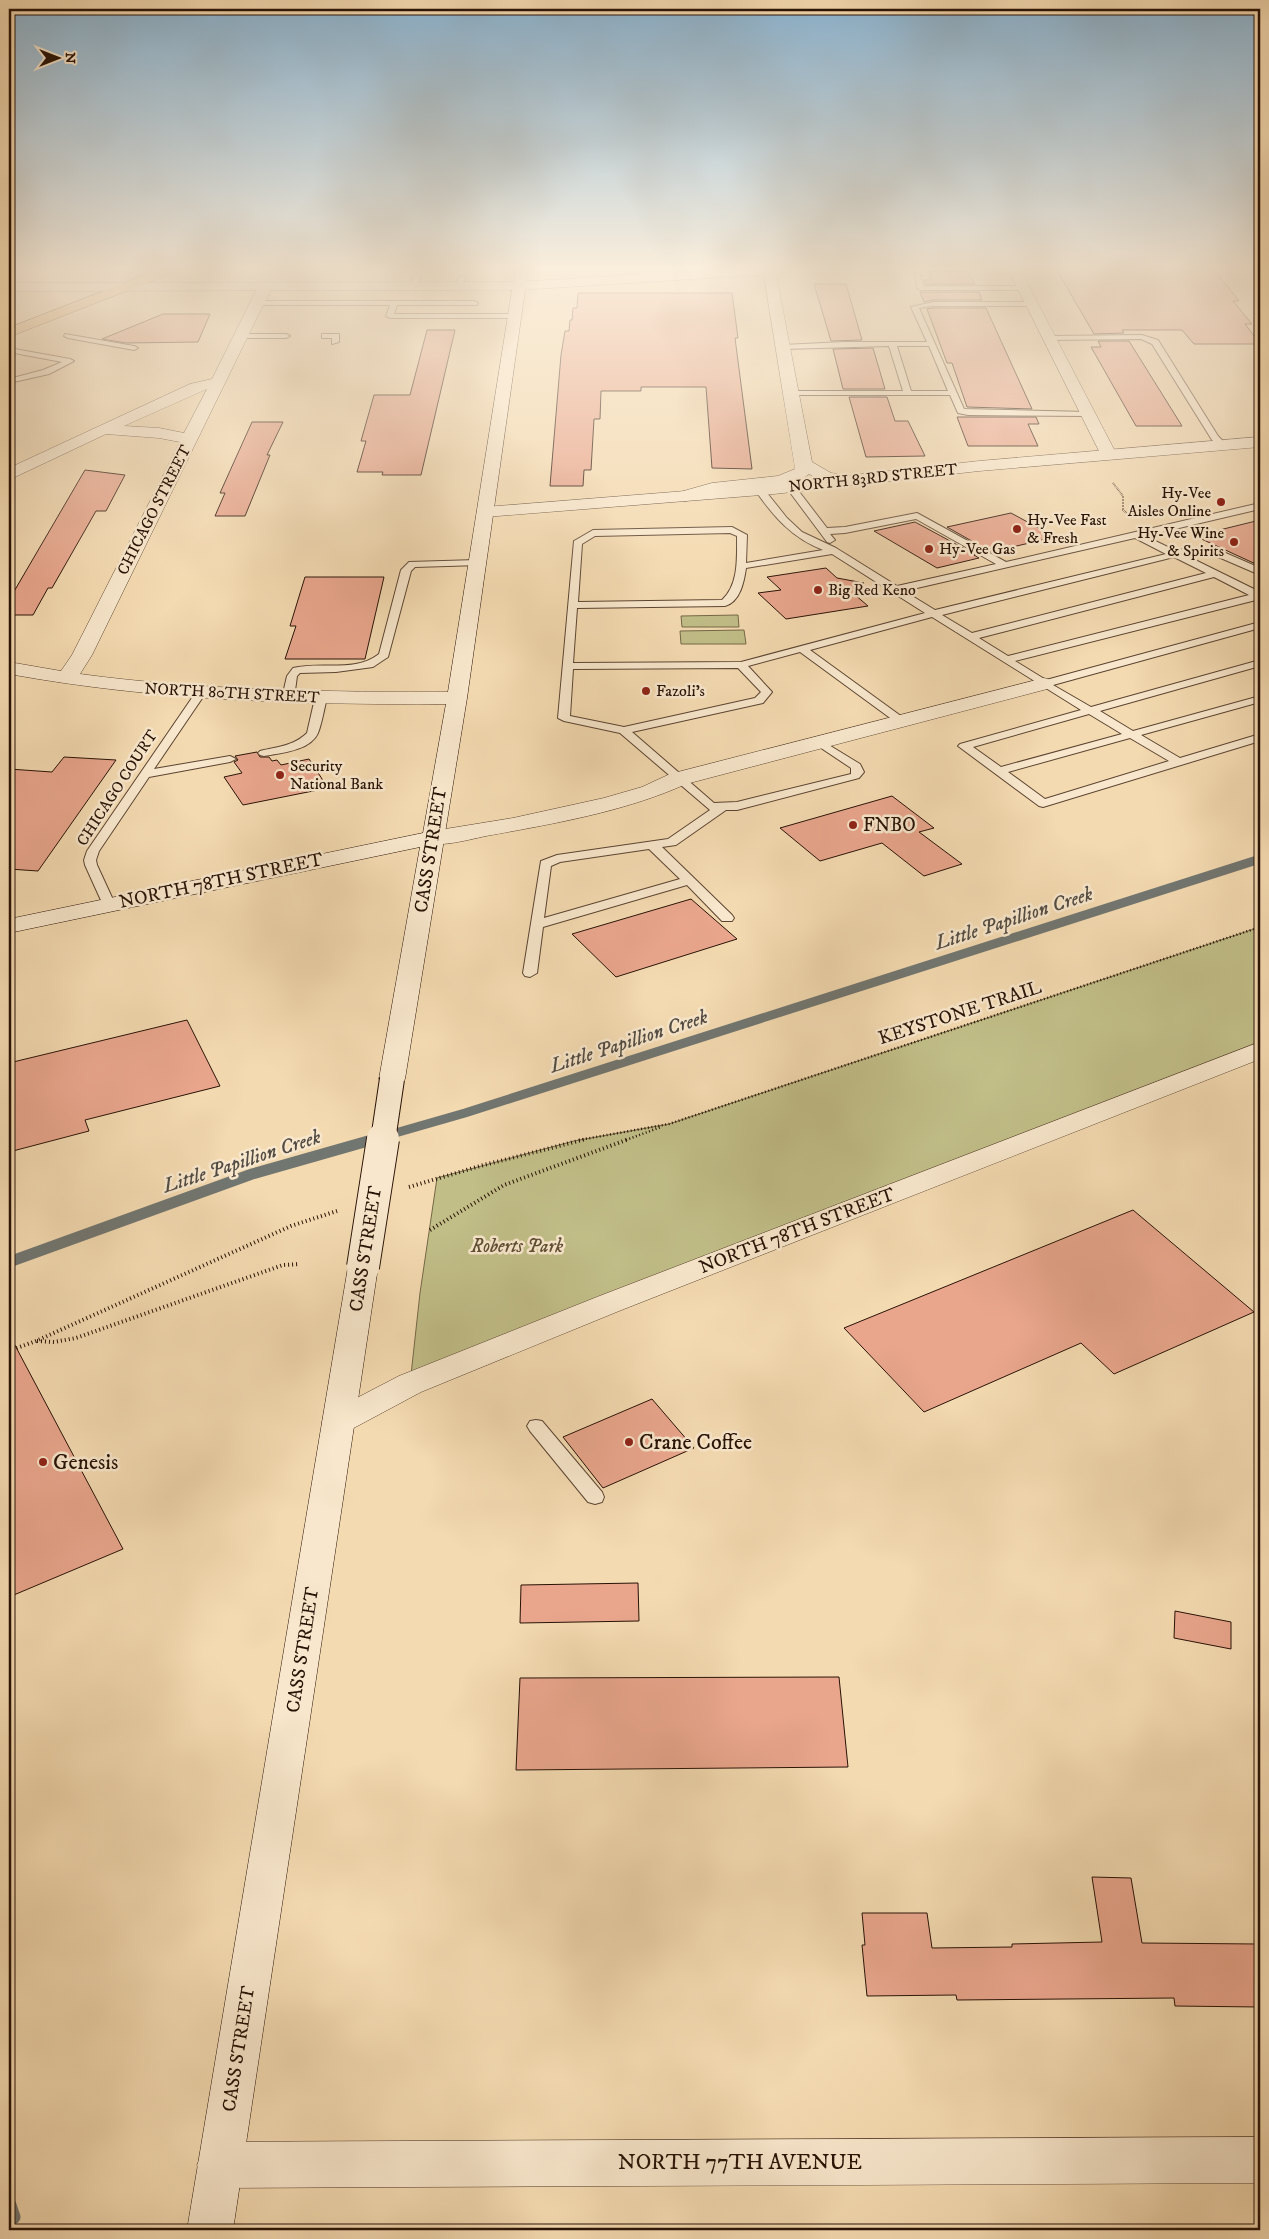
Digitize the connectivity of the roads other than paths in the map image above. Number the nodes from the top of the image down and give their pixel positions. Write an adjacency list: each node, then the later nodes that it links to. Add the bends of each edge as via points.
1 (40, 373): 9 (lane)
2 (222, 373): 10 (street, CHICAGO STREET)
3 (505, 373): 27 (street, CASS STREET)
4 (788, 373): 12 (street)
5 (902, 373): 13 (lane)
6 (944, 373): 11 (lane)
7 (1068, 373): 14 (street)
8 (1175, 373): 18 (lane, via 1215,438)
9 (9, 381)
10 (218, 382): 15 (street, via 195,387); 16 (street, CHICAGO STREET)
11 (952, 392): 13 (lane); 14 (lane, via 961,411 968,413)
12 (791, 393): 13 (lane); 20 (street)
13 (908, 393)
14 (1088, 414): 19 (street)
15 (104, 430): 16 (street, via 153,432); 21 (street)
16 (190, 439): 51 (street, CHICAGO STREET, via 82,655)
17 (1260, 442): 18 (street, NORTH 83RD STREET)
18 (1223, 445): 19 (street, NORTH 83RD STREET)
19 (1109, 455): 22 (street, NORTH 83RD STREET)
20 (804, 464): 22 (street, via 826,477); 25 (street, via 798,476 728,484)
21 (9, 474)
22 (852, 481): 23 (street, NORTH 83RD STREET)
23 (791, 487): 24 (street, NORTH 83RD STREET); 28 (lane)
24 (760, 490): 25 (street, NORTH 83RD STREET); 30 (lane, via 798,535)
25 (686, 496): 27 (street, NORTH 83RD STREET)
26 (1260, 506): 29 (lane)
27 (485, 512): 32 (street, CASS STREET)
28 (824, 531): 30 (lane); 33 (lane, via 917,516)
29 (1136, 535): 31 (lane); 33 (lane)
30 (833, 550): 34 (lane); 39 (lane)
31 (1172, 553): 35 (lane, via 1218,553); 36 (lane); 42 (lane)
32 (477, 563): 54 (lane, via 412,564 406,570 384,655 373,664 297,670 292,676); 56 (street, CASS STREET)
33 (1004, 565): 39 (lane)
34 (743, 566): 41 (lane, via 731,599 725,603); 41 (lane, via 742,535 732,530 593,533 577,543)
35 (1260, 572)
36 (1216, 574): 38 (lane); 44 (lane)
37 (1260, 582): 38 (lane)
38 (1243, 587): 40 (lane)
39 (894, 590): 42 (lane)
40 (1259, 595): 46 (lane)
41 (573, 605): 49 (lane)
42 (932, 614): 44 (lane); 45 (lane)
43 (1260, 625): 52 (lane)
44 (970, 637): 46 (lane)
45 (801, 648): 48 (lane); 59 (lane)
46 (1006, 660): 52 (lane)
47 (1260, 663): 58 (lane)
48 (741, 665): 49 (lane); 60 (lane, via 768,692 759,701)
49 (568, 666): 60 (lane, via 564,718)
50 (9, 668): 51 (street, NORTH 80TH STREET)
51 (67, 678): 53 (street, NORTH 80TH STREET)
52 (1044, 684): 58 (lane); 59 (street, NORTH 78TH STREET)
53 (200, 694): 54 (street, NORTH 80TH STREET); 68 (lane, CHICAGO COURT)
54 (288, 698): 55 (street, NORTH 80TH STREET)
55 (321, 698): 56 (street, NORTH 80TH STREET); 64 (lane, via 309,738 298,745)
56 (457, 698): 71 (street, CASS STREET)
57 (1260, 699): 61 (lane)
58 (1090, 710): 61 (lane); 67 (lane, via 964,746)
59 (901, 721): 63 (street, NORTH 78TH STREET)
60 (624, 730): 69 (lane)
61 (1132, 735): 66 (lane); 67 (lane)
62 (1260, 737): 66 (lane)
63 (819, 742): 69 (street, NORTH 78TH STREET); 70 (lane, via 856,766 858,772 855,776)
64 (264, 753)
65 (230, 759): 68 (lane)
66 (1179, 762): 67 (lane, via 1042,803)
67 (999, 771)
68 (143, 775): 74 (lane, CHICAGO COURT, via 91,856 91,865)
69 (678, 779): 70 (lane, via 711,807); 71 (street, NORTH 78TH STREET, via 623,801 496,829)
70 (721, 808): 72 (lane, via 672,842)
71 (433, 838): 74 (street, NORTH 78TH STREET); 80 (street, CASS STREET, bridge)
72 (652, 845): 73 (lane); 76 (lane, via 558,859 545,864)
73 (689, 880): 75 (lane); 76 (lane)
74 (109, 904): 77 (street, NORTH 78TH STREET)
75 (727, 918)
76 (536, 925): 78 (lane)
77 (9, 926)
78 (530, 973)
79 (1260, 1050): 80 (street, NORTH 78TH STREET, via 410,1384)
80 (338, 1422): 84 (street, CASS STREET)
81 (536, 1426): 82 (lane)
82 (595, 1497)
83 (1260, 2160): 84 (street, NORTH 77TH AVENUE)
84 (220, 2165): 85 (street, CASS STREET)
85 (210, 2230)

